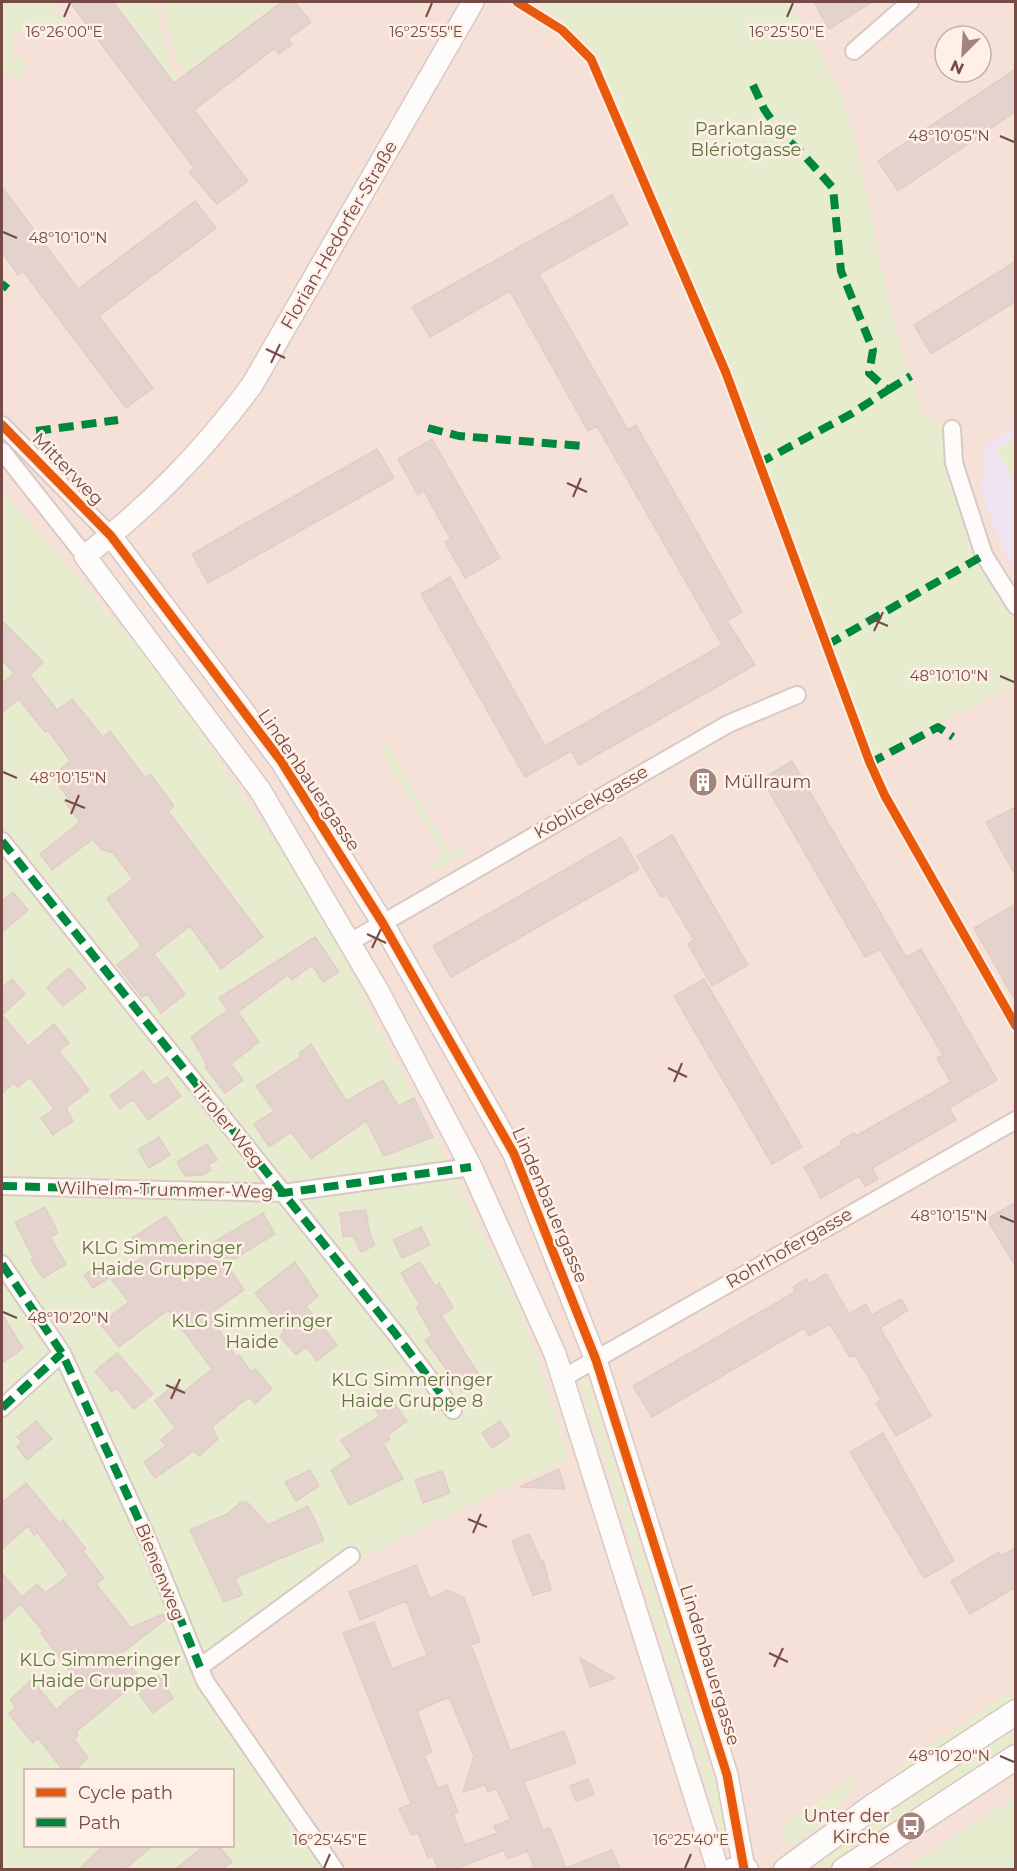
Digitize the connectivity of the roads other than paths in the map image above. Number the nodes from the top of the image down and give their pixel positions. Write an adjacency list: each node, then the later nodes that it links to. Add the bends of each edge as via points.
1 (473, 2): 7 (street, Florian-Hedorfer-Straße, via 252,385 217,433 167,486)
2 (910, 2): 3 (street)
3 (854, 51)
4 (2, 425): 7 (street, Mitterweg)
5 (952, 429): 9 (street, via 954,464 984,555)
6 (2, 451): 8 (street, Mitterweg)
7 (111, 536): 8 (street, Florian-Hedorfer-Straße); 12 (street, Lindenbauergasse, via 281,762)
8 (85, 556): 13 (street, via 260,790)
9 (1016, 606)
10 (797, 695): 12 (street, Koblicekgasse, via 728,724)
11 (2, 842): 17 (street, Tiroler Weg)
12 (382, 922): 13 (street, Koblicekgasse); 20 (street, Lindenbauergasse, via 514,1154)
13 (350, 942): 15 (street)
14 (1016, 1120): 20 (street, Rohrhofergasse)
15 (471, 1167): 17 (street, Wilhelm-Trummer-Weg); 21 (street)
16 (2, 1186): 17 (street, Wilhelm-Trummer-Weg)
17 (283, 1193): 23 (street, Tiroler Weg)
18 (2, 1264): 19 (street, Bienenweg)
19 (62, 1353): 22 (street); 25 (street, Bienenweg, via 148,1540)
20 (596, 1360): 21 (street, Rohrhofergasse); 31 (street, Lindenbauergasse, via 727,1775)
21 (563, 1378): 29 (street)
22 (2, 1408)
23 (453, 1410)
24 (351, 1557): 25 (street)
25 (200, 1667): 28 (street, Bienenweg, via 205,1681)
26 (1016, 1712): 32 (main road)
27 (1016, 1757): 33 (main road)
28 (335, 1869)
29 (718, 1869)
30 (734, 1869): 31 (main road)
31 (745, 1869)
32 (786, 1869)
33 (844, 1869)

